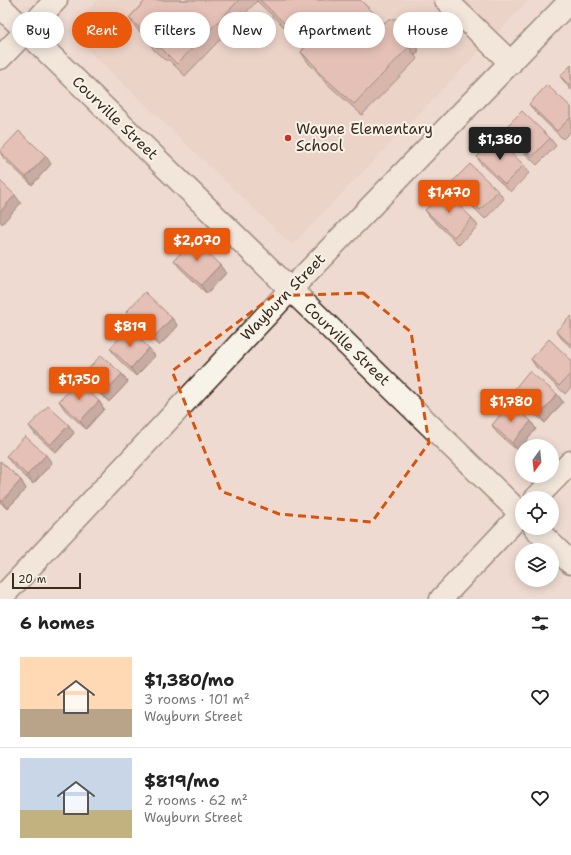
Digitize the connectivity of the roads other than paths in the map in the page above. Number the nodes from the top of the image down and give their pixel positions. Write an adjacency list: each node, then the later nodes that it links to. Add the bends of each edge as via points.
1 (56, 0): 5 (street)
2 (446, 0): 10 (street)
3 (571, 0): 10 (street, Wayburn Street)
4 (0, 6): 6 (street, Courville Street)
5 (44, 12)
6 (12, 18)
7 (12, 46): 9 (street)
8 (43, 48): 11 (street, Courville Street)
9 (0, 58)
10 (511, 63): 11 (street, Wayburn Street)
11 (291, 289): 14 (street, Courville Street); 18 (street, Wayburn Street)
12 (571, 462): 13 (street)
13 (543, 491)
14 (515, 507)
15 (515, 527): 19 (street)
16 (543, 535): 17 (street, Courville Street)
17 (571, 563)
18 (0, 599)
19 (441, 599)

